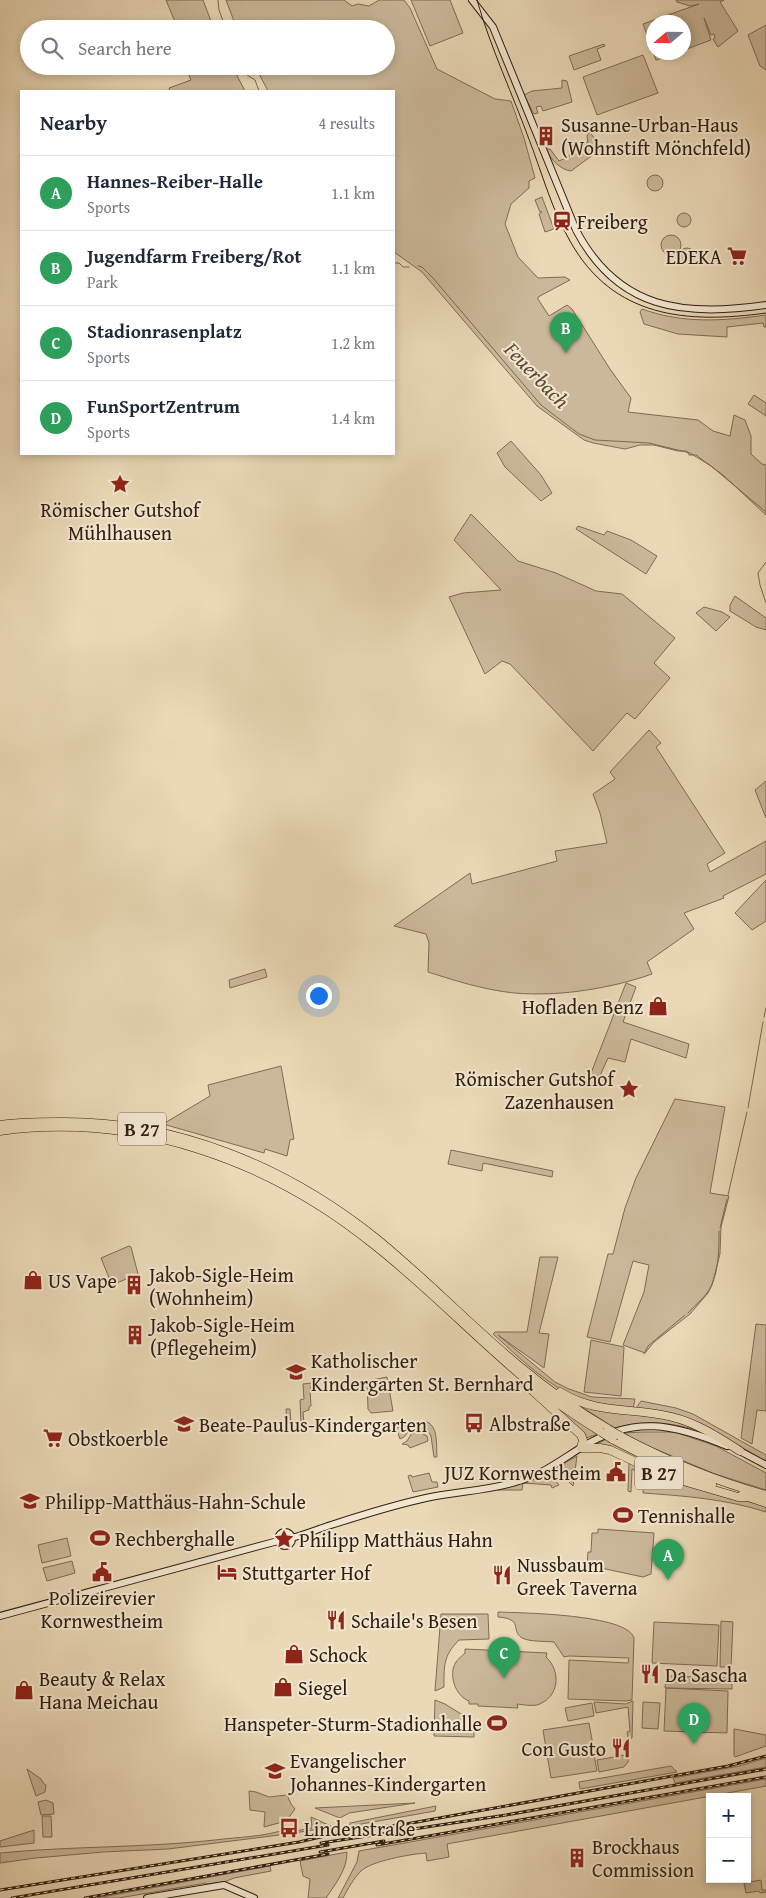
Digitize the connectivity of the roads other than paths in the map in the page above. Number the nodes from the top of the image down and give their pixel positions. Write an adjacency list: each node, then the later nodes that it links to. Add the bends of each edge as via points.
1 (472, 0): 2 (main road, via 493,27 576,230 605,271 639,296 670,307 715,311)
2 (766, 306)
3 (0, 1125): 5 (highway, B 27, via 72,1122 141,1128 235,1155)
4 (0, 1131): 5 (highway, B 27, via 70,1128 139,1134 202,1149)
5 (276, 1176): 6 (highway, B 27)
6 (293, 1185): 7 (highway, B 27, via 375,1245); 8 (highway, B 27, via 344,1214 378,1240)
7 (492, 1349): 9 (highway, B 27, via 545,1394); 12 (highway, via 500,1362 581,1435)
8 (532, 1377): 9 (highway, B 27); 13 (highway, via 598,1408 684,1420)
9 (604, 1432): 10 (highway, B 27, bridge); 11 (main road, via 654,1425 682,1429); 12 (main road)
10 (616, 1437): 15 (highway, B 27, via 695,1472); 16 (highway, B 27, via 679,1472)
11 (712, 1439): 13 (main road); 14 (main road)
12 (581, 1448): 16 (highway, B 27, via 610,1450 666,1476); 18 (main road, via 542,1473 519,1481 412,1501 291,1538 288,1546 282,1546 278,1541)
13 (740, 1451): 14 (main road)
14 (766, 1467)
15 (766, 1495)
16 (747, 1497): 17 (highway, B 27)
17 (766, 1502)
18 (0, 1616)
19 (147, 1898): 20 (main road, via 224,1885)
20 (254, 1898)

